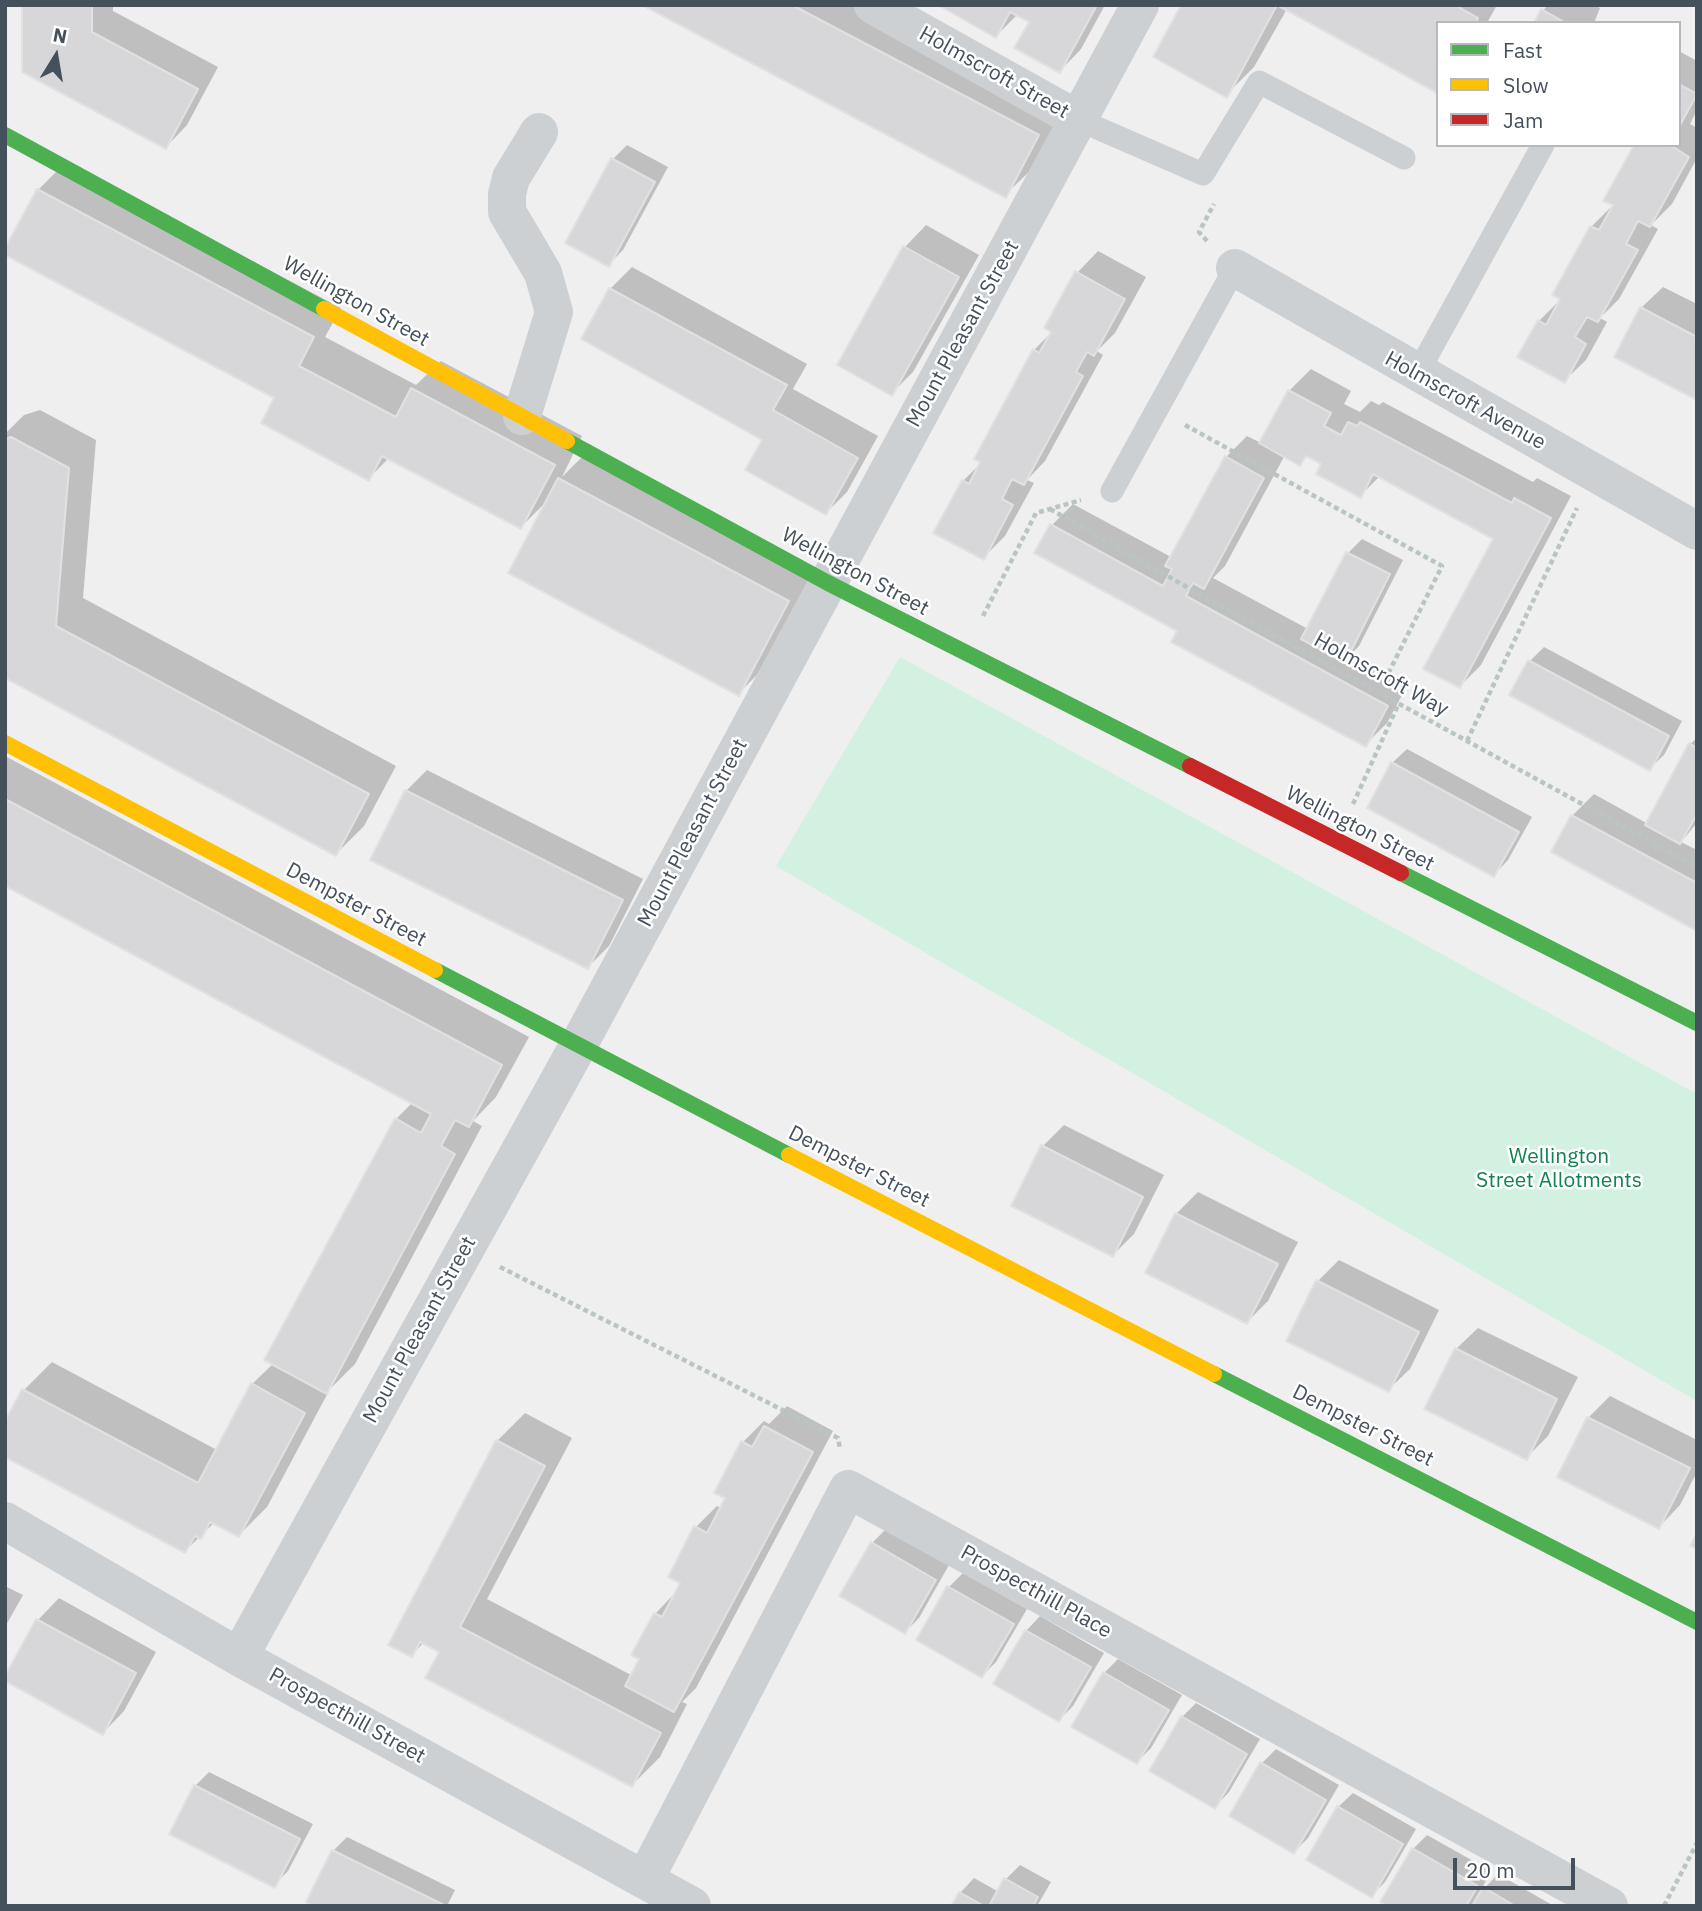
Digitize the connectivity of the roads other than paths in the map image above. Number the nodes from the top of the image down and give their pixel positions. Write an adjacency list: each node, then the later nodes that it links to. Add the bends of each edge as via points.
1 (873, 5): 3 (street, Holmscroft Street)
2 (1140, 5): 3 (street, Mount Pleasant Street)
3 (1079, 120): 7 (lane, via 1203,174 1259,82); 13 (street, Mount Pleasant Street)
4 (539, 132): 10 (street, via 511,178 507,194 507,212 543,274 554,312)
5 (5, 135): 10 (street, Wellington Street)
6 (1542, 147): 9 (lane)
7 (1404, 158)
8 (1235, 268): 9 (street, Holmscroft Avenue); 11 (lane)
9 (1417, 374): 12 (street, Holmscroft Avenue)
10 (522, 416): 13 (street, Wellington Street)
11 (1112, 491)
12 (1697, 531)
13 (828, 583): 15 (street, Wellington Street); 16 (street, Mount Pleasant Street)
14 (5, 743): 16 (street, Dempster Street)
15 (1697, 1023)
16 (578, 1046): 18 (street, Dempster Street); 19 (street, Mount Pleasant Street)
17 (5, 1521): 19 (street, Prospecthill Street)
18 (1697, 1622)
19 (239, 1657): 20 (street, Prospecthill Street)
20 (645, 1879): 21 (street, Prospecthill Street); 22 (street, Prospecthill Place, via 848,1489)
21 (689, 1905)
22 (1609, 1906)

